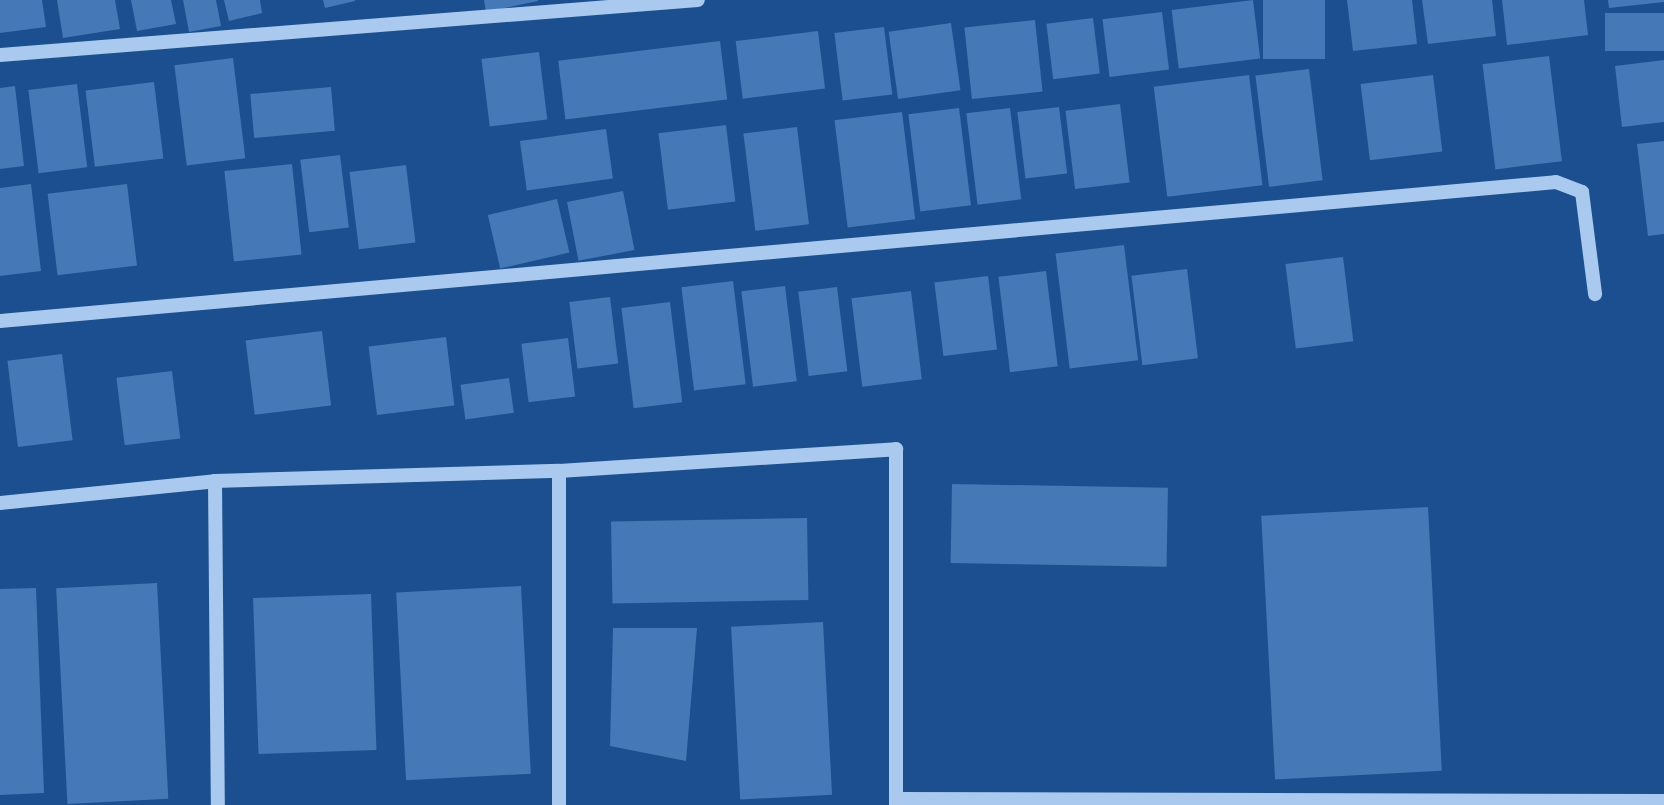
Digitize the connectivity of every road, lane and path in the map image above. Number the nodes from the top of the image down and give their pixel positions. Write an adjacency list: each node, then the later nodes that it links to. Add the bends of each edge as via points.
1 (698, 0): 2 (street)
2 (584, 5): 3 (street)
3 (0, 55)
4 (1595, 294): 5 (street, via 1582,192 1556,182)
5 (0, 321)
6 (559, 471): 7 (street); 10 (street, via 896,449); 13 (street)
7 (215, 481): 8 (street); 12 (street)
8 (0, 503)
9 (1664, 801): 11 (street)
10 (896, 802): 11 (street)
11 (1251, 803)
12 (218, 805)
13 (559, 805)

